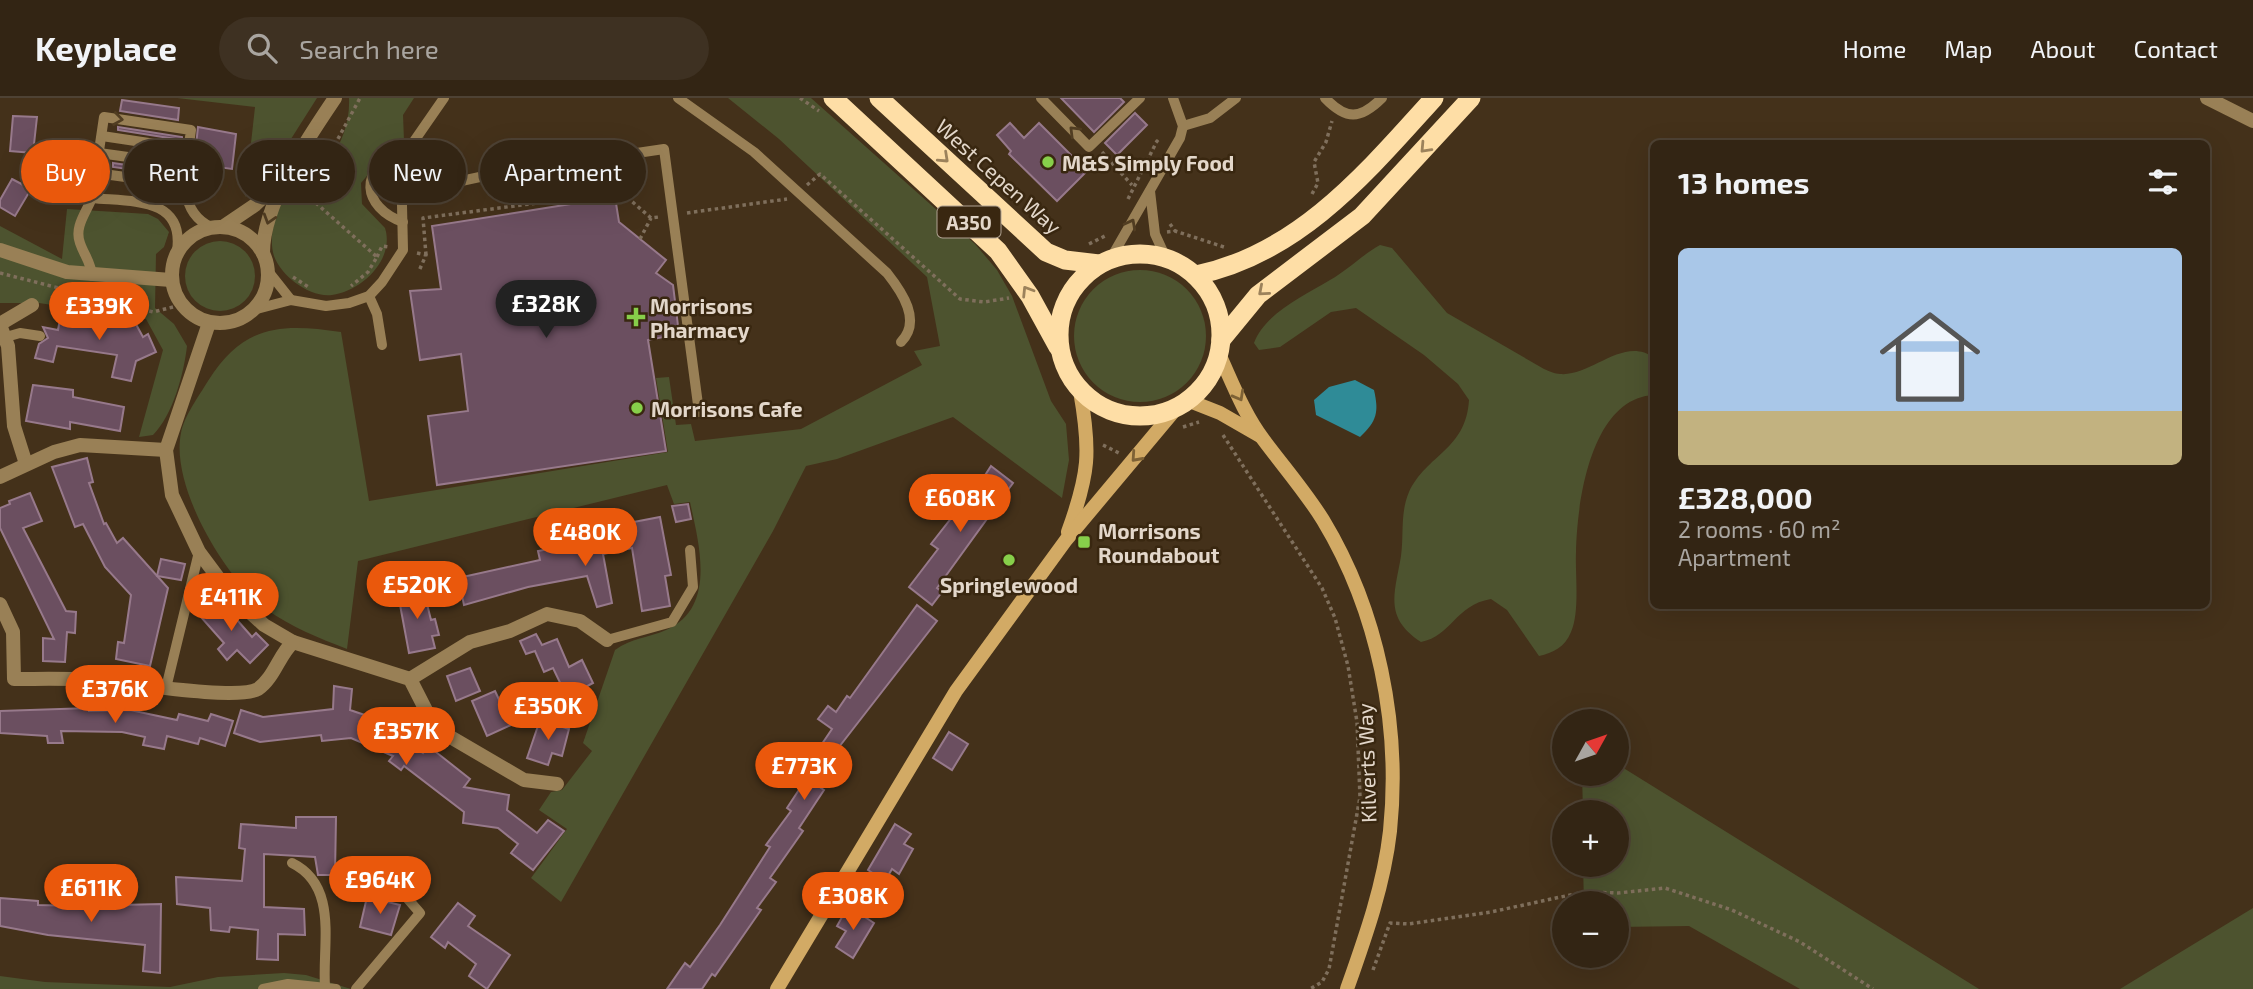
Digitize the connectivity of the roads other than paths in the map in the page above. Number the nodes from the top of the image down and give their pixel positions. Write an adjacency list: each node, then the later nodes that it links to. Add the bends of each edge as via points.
1 (335, 98): 21 (street)
2 (444, 98): 22 (lane)
3 (678, 98): 50 (lane, via 747,146 881,267 898,288 910,321)
4 (833, 98): 53 (highway, A350, one-way to 4, via 1006,260)
5 (879, 98): 38 (highway, West Cepen Way / A350, one-way to 38, via 1046,252 1065,260)
6 (1041, 98): 7 (lane, one-way to 6, via 1089,147)
7 (1140, 98)
8 (1173, 98): 16 (lane)
9 (1236, 98): 16 (lane, via 1210,118)
10 (1325, 98): 11 (lane, via 1349,115 1363,113)
11 (1382, 98)
12 (1434, 98): 40 (highway, via 1317,217 1257,255)
13 (1471, 98): 52 (highway, one-way to 52, via 1362,216 1258,295)
14 (2207, 98): 15 (street)
15 (2253, 121)
16 (1183, 125): 24 (lane, via 1177,145)
17 (102, 136): 18 (lane); 19 (lane); 20 (lane, one-way to 20, via 104,117 191,130)
18 (101, 140)
19 (129, 140)
20 (190, 140)
21 (309, 140)
22 (414, 140)
23 (466, 180): 56 (lane, via 664,149)
24 (1150, 191): 37 (lane, via 1155,234); 38 (lane, one-way to 24)
25 (110, 200): 35 (lane, via 164,210 177,228)
26 (90, 203): 41 (lane, via 79,234)
27 (192, 203): 33 (lane, via 197,216)
28 (257, 203): 33 (street)
29 (275, 203): 36 (street, one-way to 36)
30 (376, 203): 32 (lane, via 384,214)
31 (402, 203): 32 (lane)
32 (403, 222): 43 (lane, via 400,258)
33 (218, 227): 35 (street, via 192,236); 36 (street, via 240,230)
34 (0, 250): 41 (street, via 40,266)
35 (177, 251): 42 (street)
36 (263, 253): 39 (street)
37 (1166, 258): 38 (highway, A350, via 1133,253); 40 (highway, A350)
38 (1105, 261): 53 (highway, A350, via 1082,278 1068,297 1059,323)
39 (268, 271): 44 (lane); 46 (street, via 265,292)
40 (1196, 275): 52 (highway, A350, via 1216,306)
41 (92, 276): 42 (street)
42 (171, 280): 47 (street, via 181,305)
43 (369, 296): 44 (lane, via 326,306); 51 (lane)
44 (290, 300): 46 (lane)
45 (32, 305): 48 (street)
46 (253, 310): 47 (street, via 225,324)
47 (209, 323): 58 (street)
48 (2, 329): 49 (lane); 59 (street, via 13,419)
49 (40, 336)
50 (901, 342)
51 (382, 345)
52 (1220, 347): 55 (highway, via 1210,377); 57 (main road, Kilverts Way, one-way to 57)
53 (1060, 351): 54 (highway, A350)
54 (1080, 391): 55 (highway, via 1102,406 1126,414 1160,413); 61 (main road, via 1089,444 1087,475)
55 (1184, 402): 57 (main road, Kilverts Way); 61 (main road, one-way to 61)
56 (699, 412)
57 (1261, 437): 77 (main road, Kilverts Way, via 1304,491 1336,543 1368,623 1385,689 1392,774 1390,832 1374,908)
58 (166, 450): 59 (street, via 80,445); 63 (street, via 172,495)
59 (26, 464): 60 (street)
60 (0, 477)
61 (1066, 540): 76 (main road, via 956,691)
62 (690, 550): 65 (lane, via 693,587 672,622)
63 (199, 552): 66 (street, via 231,595 264,625); 69 (lane)
64 (0, 604): 67 (street, via 13,632)
65 (607, 640): 68 (street, via 580,621 547,614 470,642)
66 (293, 642): 68 (street); 69 (street, via 265,682 251,692)
67 (7, 679): 69 (street, via 102,680)
68 (410, 679): 70 (street, via 435,728 524,780)
69 (166, 688)
70 (557, 784)
71 (292, 863): 73 (lane, via 304,871 324,901)
72 (371, 876): 75 (lane, via 400,890 420,913)
73 (330, 988): 74 (lane, via 288,984)
74 (262, 989)
75 (356, 989)
76 (777, 989)
77 (1347, 989)

